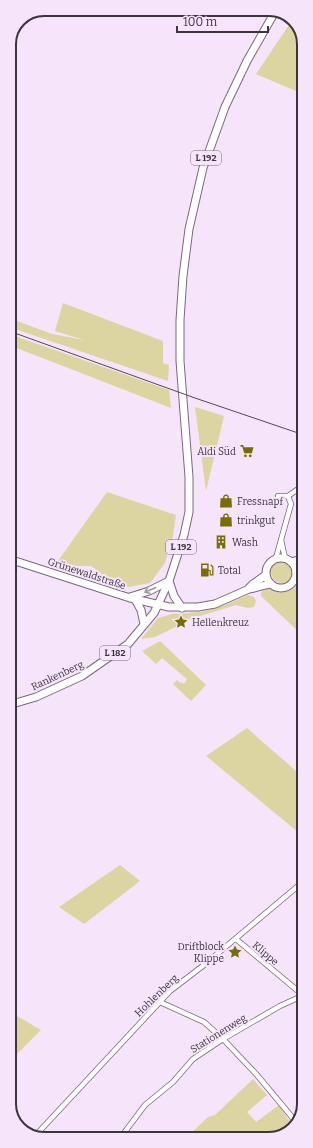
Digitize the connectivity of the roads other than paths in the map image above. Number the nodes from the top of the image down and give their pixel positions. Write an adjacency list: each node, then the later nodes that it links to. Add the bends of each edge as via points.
1 (272, 16): 12 (main road, L 192, via 247,60 225,107 203,168 189,229 180,320 180,360 190,477 189,512)
2 (297, 490): 4 (street)
3 (278, 496): 4 (street)
4 (288, 496): 5 (street, via 291,504)
5 (281, 540): 6 (street); 8 (street)
6 (276, 558): 8 (main road); 11 (main road, via 268,565)
7 (297, 559): 8 (main road)
8 (288, 560): 10 (main road, via 294,565)
9 (16, 561): 15 (main road, Grünewaldstraße)
10 (296, 572): 13 (main road, via 290,585 280,588)
11 (266, 575): 13 (main road); 14 (main road)
12 (169, 582): 15 (main road, one-way to 15); 16 (main road, L 192); 17 (main road)
13 (271, 584): 14 (main road)
14 (249, 589): 17 (main road, Grünewaldstraße, via 215,604)
15 (132, 598): 16 (main road, Grünewaldstraße); 18 (main road, via 141,610)
16 (158, 605): 17 (main road, Grünewaldstraße); 18 (main road, Rankenberg / L 182)
17 (182, 608)
18 (144, 624): 19 (main road, Rankenberg / L 182, via 128,644 82,676 36,697)
19 (16, 703)
20 (297, 887): 21 (street, Hohlenberg)
21 (236, 938): 22 (street, Klippe); 24 (street, Hohlenberg)
22 (297, 990)
23 (297, 999): 25 (street, Stationenweg)
24 (160, 1002): 25 (street, via 204,1022); 27 (street, Hohlenberg)
25 (223, 1039): 26 (street); 28 (street, Stationenweg, via 193,1060 173,1082 145,1105)
26 (293, 1118)
27 (40, 1131)
28 (125, 1132)

